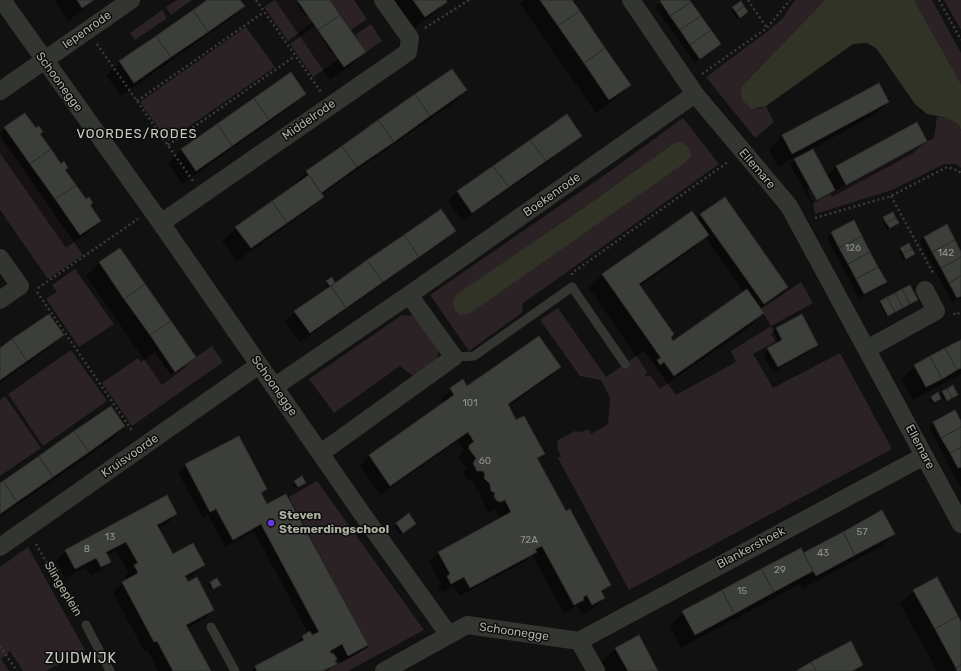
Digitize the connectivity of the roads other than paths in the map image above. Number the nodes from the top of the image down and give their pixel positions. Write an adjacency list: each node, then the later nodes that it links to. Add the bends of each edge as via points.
1 (2, 0): 5 (street, Schoonegge)
2 (131, 0): 5 (street, Iepenrode)
3 (383, 0): 8 (street, Middelrode, via 410,38 408,52 203,194)
4 (631, 0): 6 (street, Ellemare)
5 (43, 60): 7 (street, Iepenrode); 8 (street, Schoonegge)
6 (691, 89): 11 (street, Boekenrode); 13 (street, Ellemare, via 789,206)
7 (0, 91)
8 (156, 216): 16 (street, Schoonegge)
9 (0, 258): 12 (street, via 20,286)
10 (930, 283): 13 (street, via 936,311)
11 (409, 295): 14 (street); 17 (street, Boekenrode)
12 (0, 300)
13 (867, 349): 19 (street, Ellemare)
14 (454, 357): 15 (lane, via 474,356 572,287); 18 (street)
15 (626, 364)
16 (259, 365): 17 (street, Schoonegge); 21 (street, Kruisvoorde)
17 (274, 387): 18 (street, Schoonegge)
18 (320, 452): 24 (street, Schoonegge)
19 (924, 456): 20 (street, Ellemare); 25 (street, Blankershoek)
20 (961, 524)
21 (0, 547)
22 (86, 625): 26 (lane, Slingeplein)
23 (211, 627): 27 (lane)
24 (449, 635): 25 (street, Schoonegge, via 467,625); 28 (street)
25 (579, 641): 29 (street)
26 (110, 671)
27 (235, 671)
28 (384, 671)
29 (596, 671)

